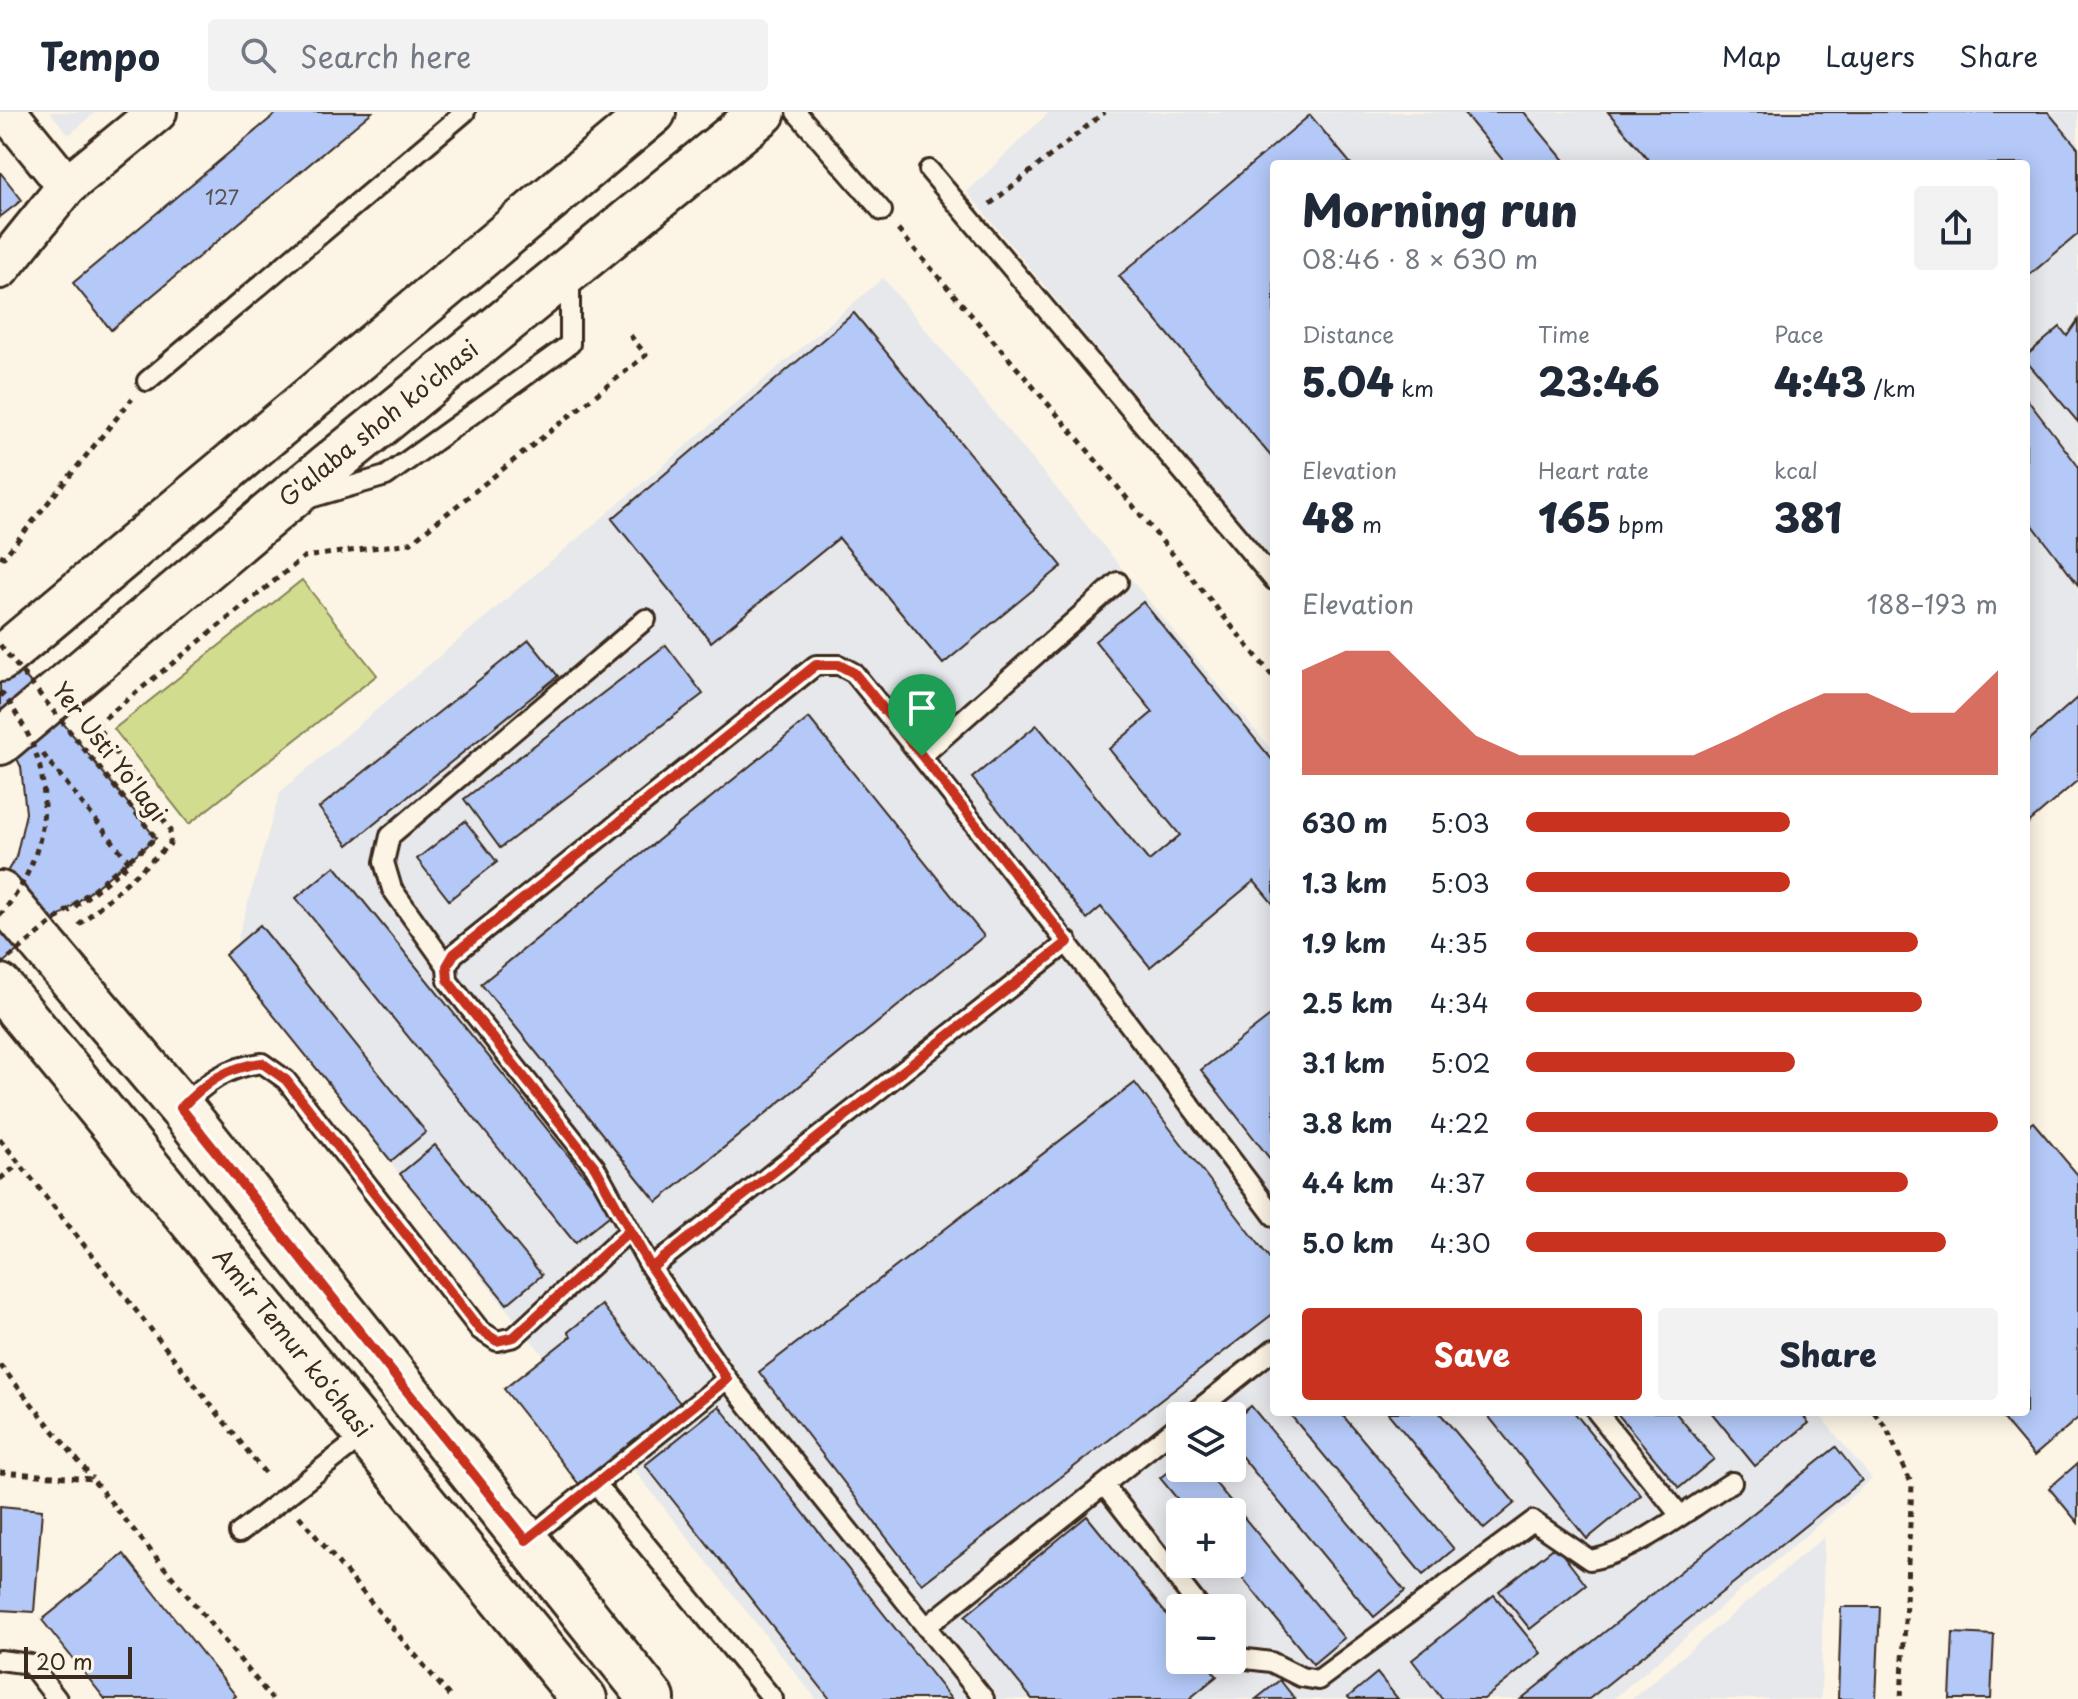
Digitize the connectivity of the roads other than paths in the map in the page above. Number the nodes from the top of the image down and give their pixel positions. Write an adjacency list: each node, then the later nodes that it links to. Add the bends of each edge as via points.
1 (7, 112): 8 (street)
2 (157, 112): 8 (street)
3 (465, 112): 12 (lane)
4 (653, 112): 17 (main road)
5 (763, 112): 10 (main road, G'alaba shoh ko'chasi)
6 (796, 112): 9 (lane)
7 (929, 170): 14 (lane)
8 (67, 186): 11 (street)
9 (882, 211)
10 (570, 267): 13 (main road, G'alaba shoh ko'chasi); 13 (lane, via 570,344 386,476)
11 (0, 269)
12 (147, 381)
13 (277, 508): 18 (main road, G'alaba shoh ko'chasi)
14 (1270, 575)
15 (1118, 582): 19 (lane)
16 (646, 619): 22 (lane, via 390,836 384,862 392,889)
17 (0, 659)
18 (16, 742)
19 (922, 756): 21 (lane); 22 (lane, via 854,673 839,665 816,665 454,954)
20 (0, 894): 24 (main road)
21 (1068, 942): 25 (lane); 27 (lane)
22 (447, 966): 26 (lane, via 448,981 595,1167)
23 (0, 987): 32 (main road, Amir Temur ko‘chasi)
24 (181, 1108): 26 (lane, via 205,1083 238,1066 262,1063 286,1080 480,1330 497,1341 514,1337); 39 (main road)
25 (1270, 1211)
26 (629, 1231): 27 (lane)
27 (651, 1268): 29 (lane)
28 (1270, 1352): 30 (lane)
29 (727, 1379): 35 (lane); 41 (lane)
30 (1208, 1402)
31 (1600, 1416): 37 (lane)
32 (366, 1434): 38 (lane); 45 (main road, Amir Temur ko‘chasi)
33 (1166, 1435): 36 (lane)
34 (1732, 1482): 37 (lane)
35 (596, 1484): 39 (lane); 47 (lane)
36 (1104, 1485): 40 (lane); 41 (lane)
37 (1679, 1514): 42 (lane, via 1623,1550 1590,1560 1533,1521 1318,1680 1271,1662)
38 (239, 1533)
39 (526, 1540): 46 (main road)
40 (1189, 1594)
41 (926, 1627): 48 (lane)
42 (1246, 1659)
43 (0, 1660): 44 (lane, via 30,1664)
44 (57, 1699)
45 (584, 1699)
46 (652, 1699)
47 (773, 1699)
48 (984, 1699)

